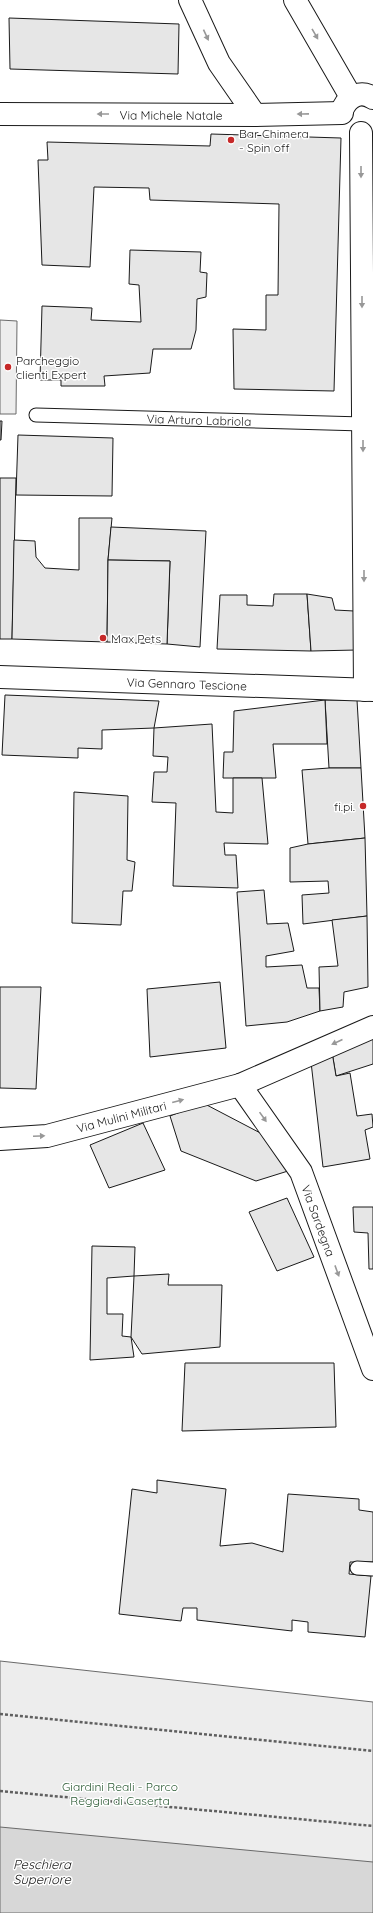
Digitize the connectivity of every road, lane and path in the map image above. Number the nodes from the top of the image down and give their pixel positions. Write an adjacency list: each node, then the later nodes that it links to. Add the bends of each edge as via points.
1 (190, 0): 6 (street, one-way to 6, via 219,63)
2 (295, 0): 4 (street, one-way to 4)
3 (373, 98): 4 (street, Via Michele Natale, via 363,94)
4 (347, 105): 6 (street, Via Michele Natale, one-way to 6); 7 (street, via 346,125 355,133)
5 (0, 114): 6 (street, Via Michele Natale, one-way to 5)
6 (255, 115)
7 (367, 132): 9 (street, one-way to 9)
8 (36, 415): 9 (lane, Via Arturo Labriola)
9 (363, 424): 11 (street, one-way to 11)
10 (0, 677): 11 (street, Via Gennaro Tescione)
11 (370, 695)
12 (373, 1027): 13 (street, Via Mulini Militari, one-way to 13)
13 (240, 1085): 14 (street, Via Mulini Militari, one-way to 13, via 47,1136); 15 (street, Via Sardegna, one-way to 15, via 301,1172)
14 (0, 1139)
15 (373, 1368)
16 (357, 1568): 17 (lane)
17 (373, 1570)
18 (0, 1714): 19 (path)
19 (373, 1751)
20 (0, 1791): 21 (path)
21 (373, 1826)

